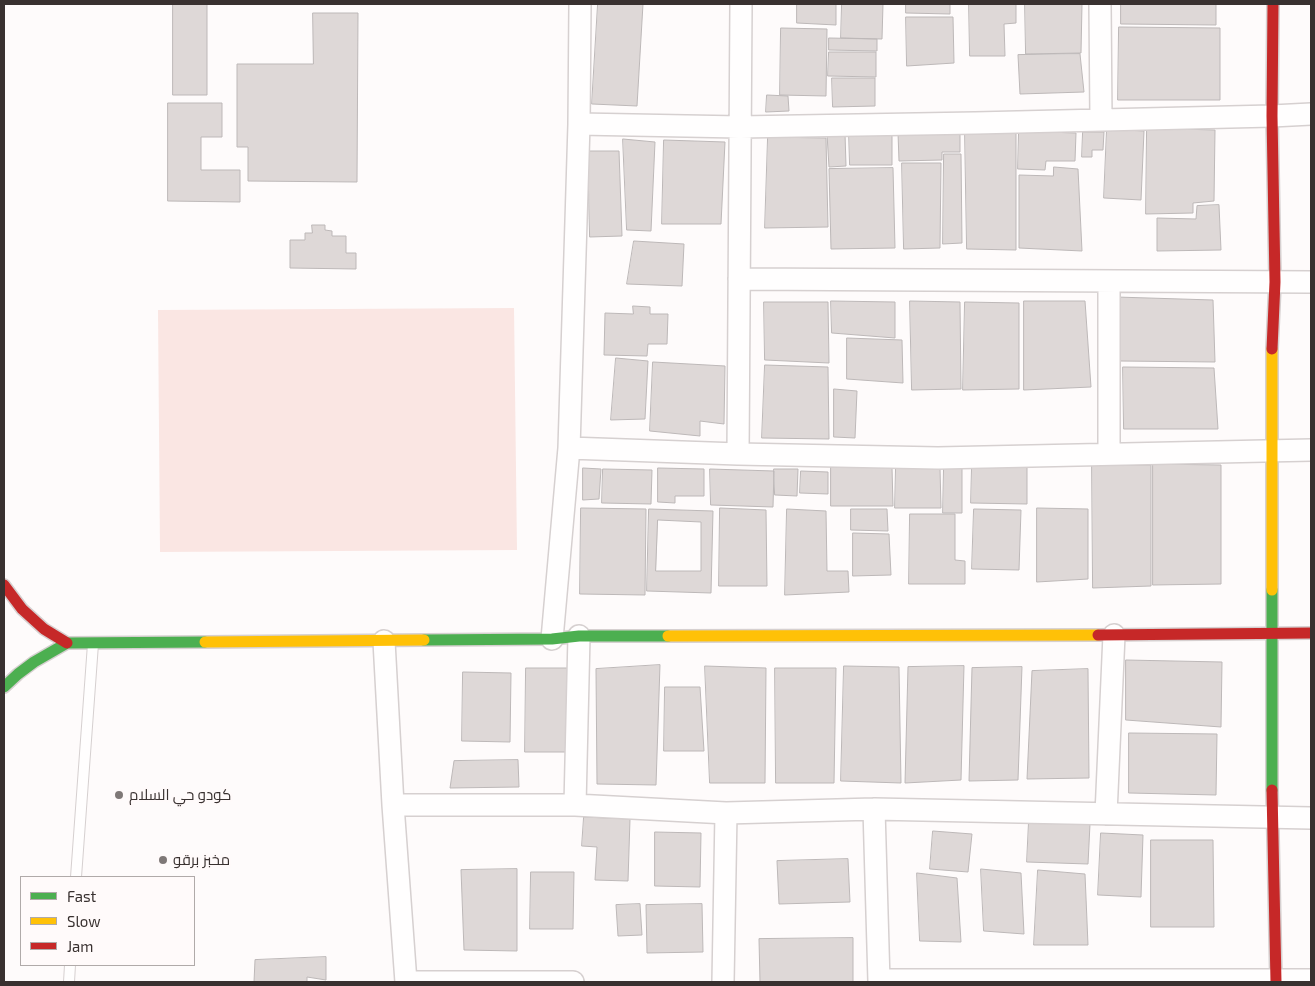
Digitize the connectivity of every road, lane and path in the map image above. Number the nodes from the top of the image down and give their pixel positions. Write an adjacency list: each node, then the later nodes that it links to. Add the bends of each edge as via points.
1 (580, 4): 8 (street)
2 (741, 4): 9 (street)
3 (1100, 4): 7 (street)
4 (1273, 4): 6 (street)
5 (1311, 114): 6 (street)
6 (1272, 116): 7 (street); 12 (street)
7 (1101, 120): 9 (street)
8 (579, 124): 9 (street); 14 (street)
9 (740, 127): 10 (street)
10 (738, 279): 11 (street); 17 (street)
11 (1109, 282): 12 (street); 18 (street)
12 (1276, 282): 13 (street); 15 (street, via 1272,343)
13 (1311, 282)
14 (569, 448): 17 (street); 24 (street)
15 (1272, 450): 16 (street); 18 (street); 21 (street)
16 (1311, 450)
17 (738, 454): 18 (street, via 938,458)
18 (1109, 454)
19 (4, 585): 26 (street, via 22,609 44,629)
20 (1311, 633): 21 (street)
21 (1272, 634): 22 (street); 34 (street)
22 (1114, 635): 23 (street); 33 (street)
23 (579, 636): 24 (street); 30 (street)
24 (552, 639): 25 (street)
25 (384, 641): 27 (street); 29 (street)
26 (67, 643): 27 (street); 28 (street, via 39,658)
27 (93, 643): 36 (lane)
28 (4, 687)
29 (393, 805): 30 (street); 42 (street)
30 (576, 805): 32 (street)
31 (874, 809): 32 (street); 33 (street); 39 (street)
32 (726, 812): 44 (street)
33 (1106, 814): 34 (street)
34 (1272, 818): 35 (street); 40 (street)
35 (1311, 818)
36 (76, 876)
37 (70, 966): 41 (lane)
38 (1311, 980): 40 (street)
39 (879, 981): 40 (street)
40 (1276, 981)
41 (69, 982)
42 (406, 982): 43 (street)
43 (573, 982)
44 (724, 982)

